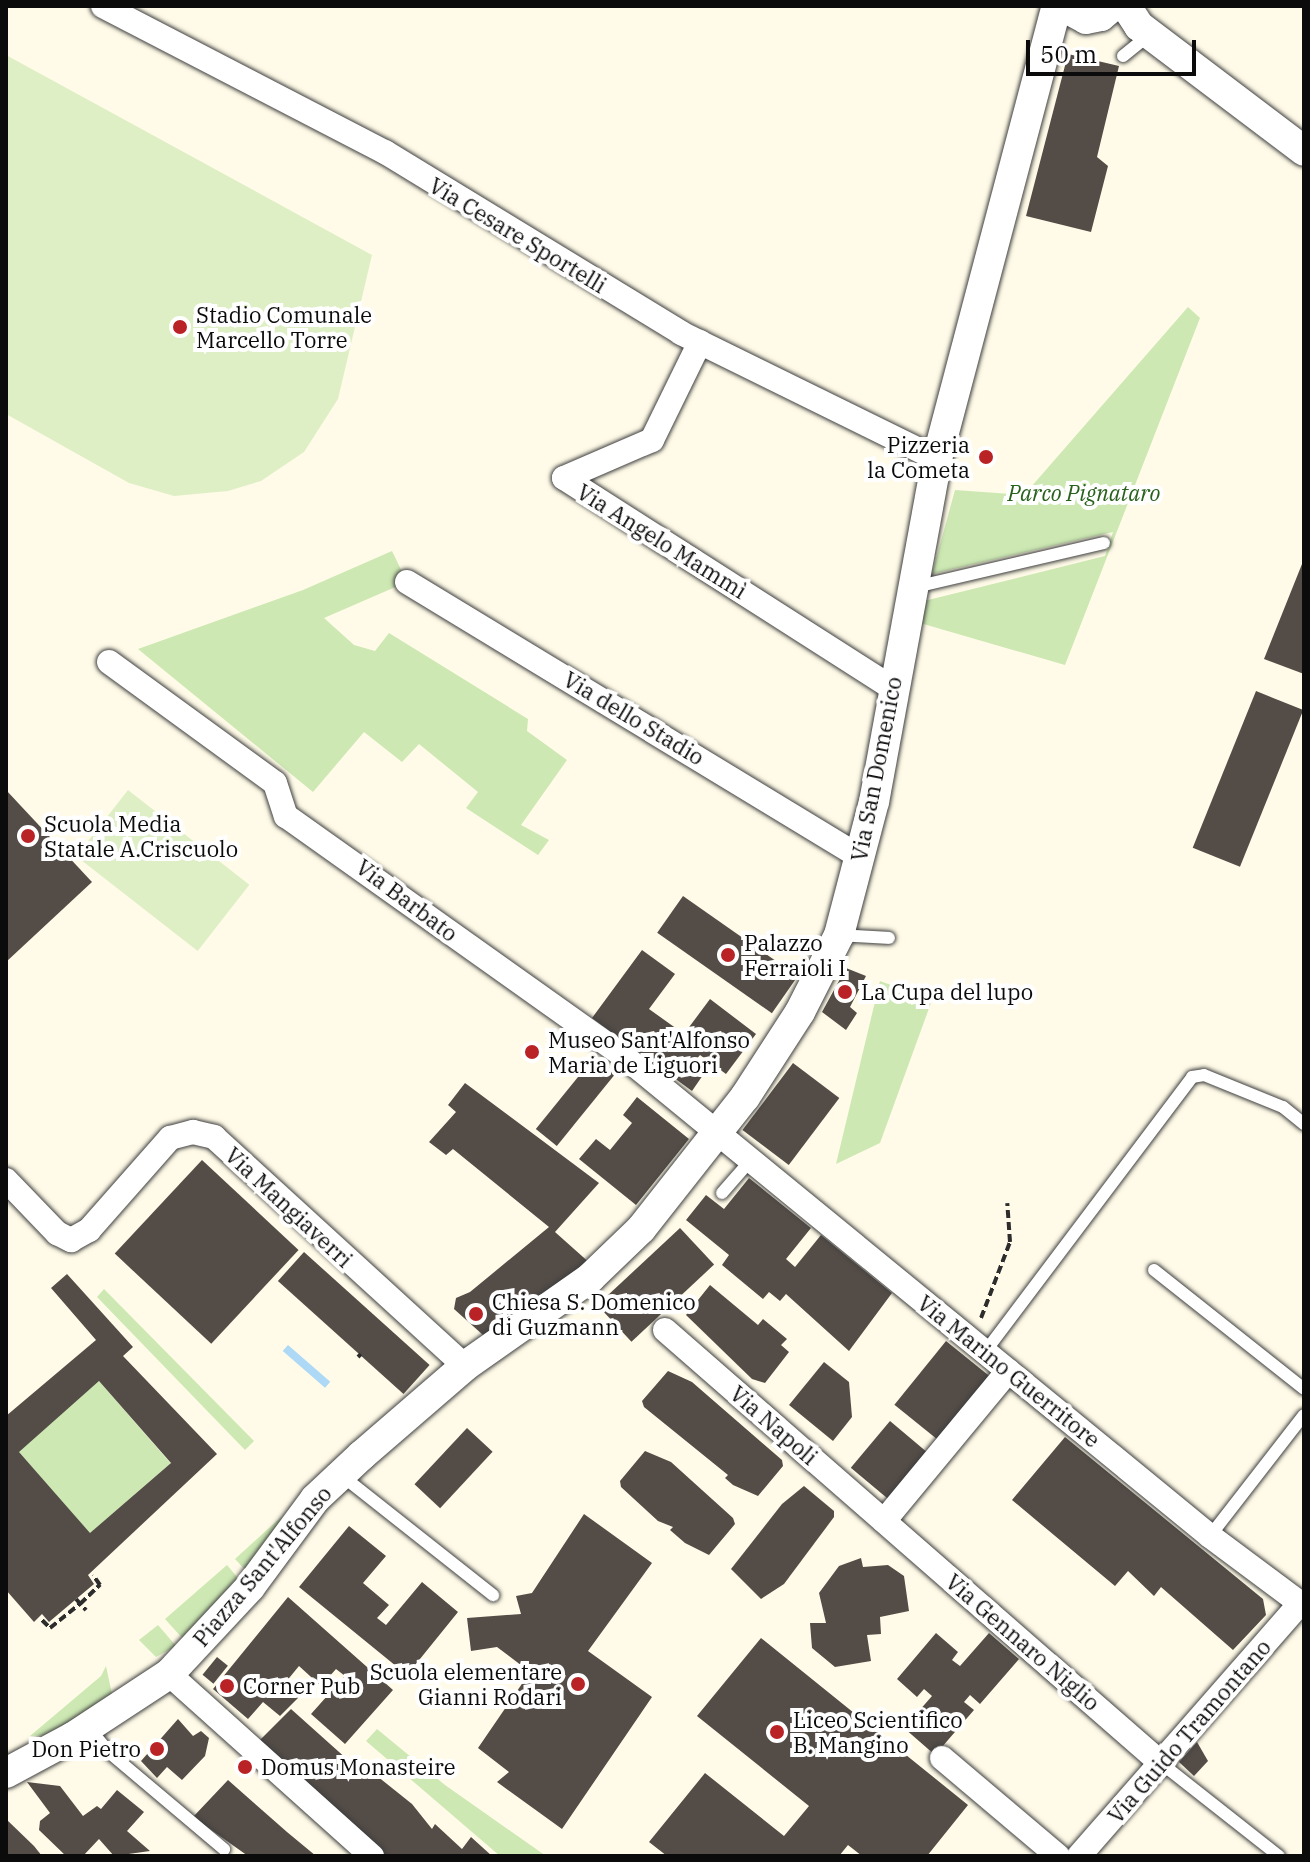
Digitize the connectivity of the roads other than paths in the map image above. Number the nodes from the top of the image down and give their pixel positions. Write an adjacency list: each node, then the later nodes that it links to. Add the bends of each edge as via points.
1 (103, 6): 5 (street, Via Cesare Sportelli, via 385,152 458,201)
2 (1103, 15): 3 (lane); 4 (street); 6 (street, Via San Domenico, via 1051,41)
3 (1123, 56)
4 (1304, 151)
5 (700, 342): 6 (street, Via Cesare Sportelli); 11 (street, Via Angelo Mammì, via 652,440 564,478)
6 (937, 459): 9 (street, Via San Domenico)
7 (1104, 543): 9 (lane)
8 (407, 582): 12 (street, Via dello Stadio)
9 (915, 587): 11 (street, Via San Domenico)
10 (109, 662): 16 (street, Via Barbato, via 275,783 286,816 626,1058)
11 (893, 688): 12 (street, Via San Domenico)
12 (860, 857): 13 (street, Via San Domenico)
13 (839, 935): 14 (lane); 16 (street, Via San Domenico, via 800,1012)
14 (889, 938)
15 (1304, 1124): 22 (lane, via 1283,1107 1204,1075 1192,1077)
16 (716, 1132): 17 (street, Via Marino Guerritore); 23 (street, Via San Domenico, via 641,1229 590,1278)
17 (750, 1161): 19 (lane); 22 (street, Via Marino Guerritore)
18 (6, 1180): 23 (street, Via Mangiaverri, via 57,1233 71,1240 89,1230 170,1138 193,1132 214,1137)
19 (722, 1193)
20 (1154, 1270): 25 (lane)
21 (665, 1330): 28 (street, Via Napoli)
22 (982, 1342): 24 (street, Via Marino Guerritore)
23 (465, 1366): 27 (street, Piazza Sant'Alfonso)
24 (1008, 1371): 28 (street); 29 (street, Via Marino Guerritore)
25 (1304, 1389)
26 (1304, 1415): 29 (lane)
27 (341, 1475): 30 (lane); 32 (street, Piazza Sant'Alfonso, via 315,1499 250,1587)
28 (884, 1521): 35 (street, Via Gennaro Niglio)
29 (1210, 1536): 31 (street, Via Marino Guerritore)
30 (493, 1595)
31 (1301, 1606): 35 (street, Via Guido Tramontano)
32 (169, 1674): 33 (street, Piazza Sant'Alfonso); 38 (street)
33 (88, 1727): 36 (street, Piazza Sant'Alfonso); 37 (lane, via 111,1754)
34 (942, 1758): 39 (street)
35 (1162, 1764): 40 (street, Via Guido Tramontano); 41 (lane)
36 (6, 1773)
37 (224, 1849)
38 (372, 1856)
39 (1058, 1856)
40 (1079, 1856)
41 (1279, 1856)

